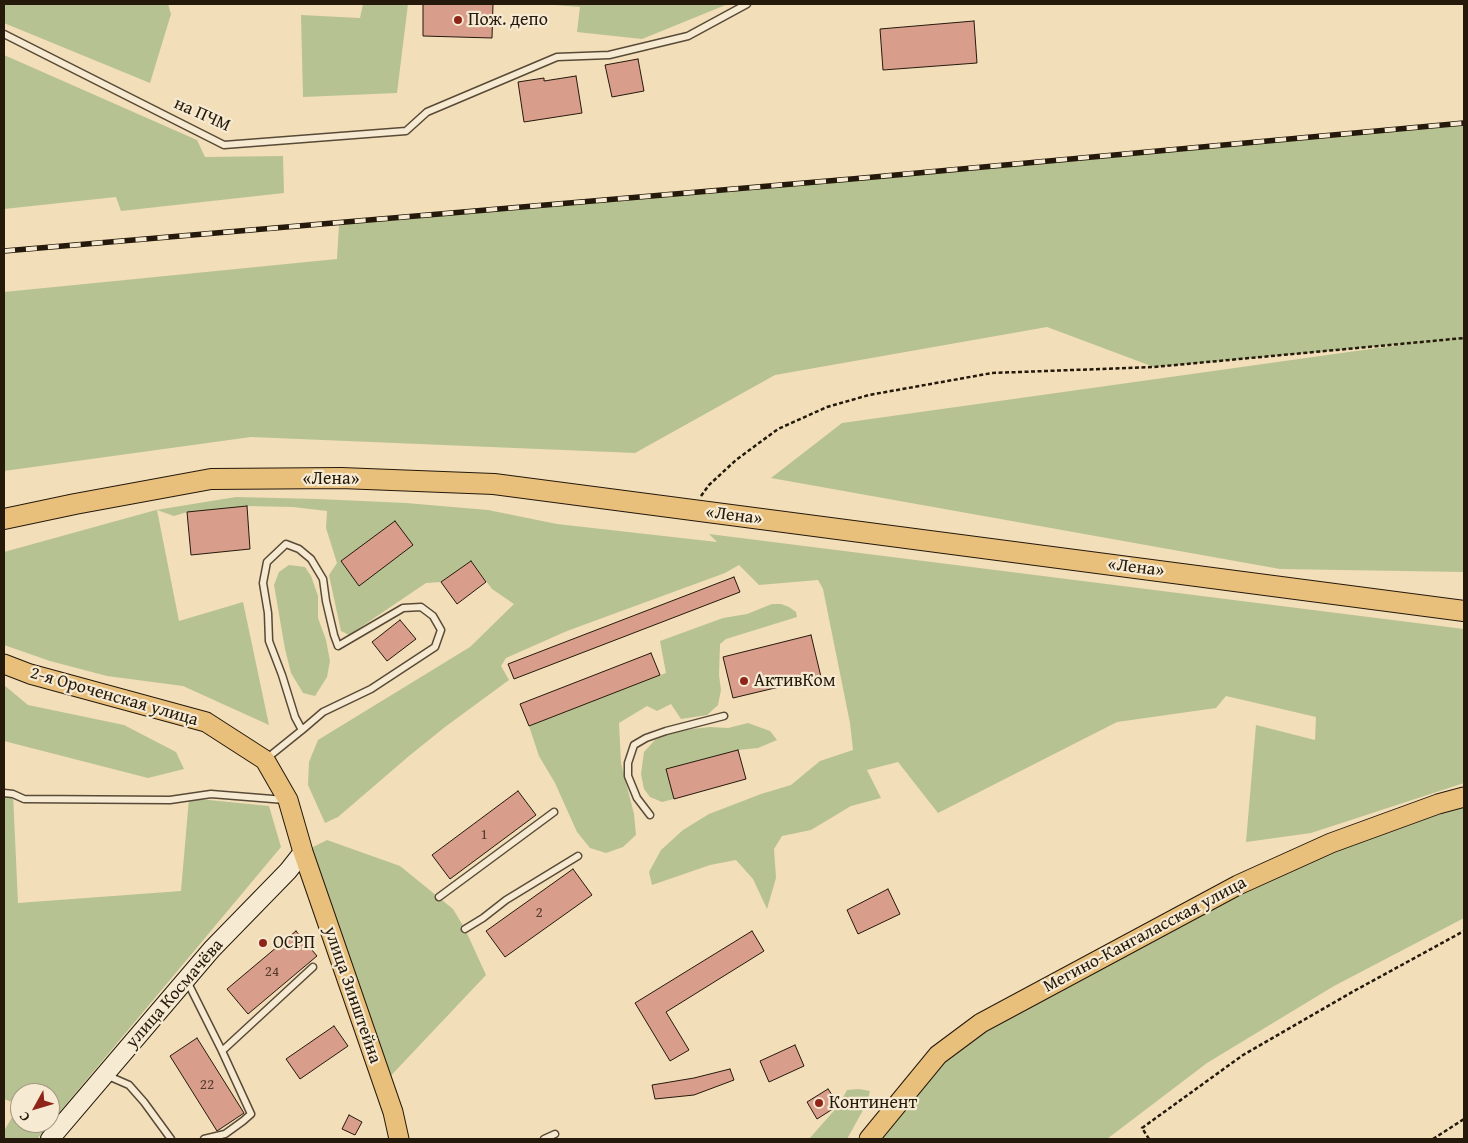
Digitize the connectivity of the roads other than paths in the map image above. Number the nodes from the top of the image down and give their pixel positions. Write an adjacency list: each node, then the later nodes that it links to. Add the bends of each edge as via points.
1 (747, 4): 2 (lane, на ПЧМ, via 688,36 609,56 557,57 427,112 406,131 224,145)
2 (4, 34)
3 (4, 520): 4 (highway, «Лена», via 212,479 341,478 494,484)
4 (1464, 610)
5 (4, 664): 8 (main road, 2-я Ороченская улица, via 206,722)
6 (724, 716): 13 (lane, via 666,731 634,745 628,776 637,798)
7 (302, 730): 7 (lane, via 323,712 371,689 435,647 441,630 421,607 403,608 338,646 323,579 311,559 299,548 286,544 267,562 263,583 269,641); 8 (lane)
8 (265, 760): 11 (main road, 2-я Ороченская улица)
9 (4, 793): 11 (lane, via 24,799 170,800 211,794)
10 (1464, 797): 28 (main road, Мегино-Кангаласская улица, via 1331,843 1238,885 981,1023 938,1056)
11 (288, 800): 14 (main road, 2-я Ороченская улица)
12 (554, 812): 16 (lane)
13 (650, 815)
14 (303, 852): 19 (main road, улица Космачёва); 26 (main road, улица Зинштейна, via 393,1112)
15 (578, 856): 17 (lane)
16 (439, 897)
17 (465, 929)
18 (313, 967): 20 (lane)
19 (186, 980): 20 (lane); 21 (main road, улица Космачёва)
20 (222, 1051): 25 (lane, via 251,1114 225,1134)
21 (105, 1075): 23 (main road, улица Космачёва); 24 (lane, via 129,1085)
22 (555, 1134): 27 (lane)
23 (50, 1139)
24 (171, 1139)
25 (204, 1139)
26 (399, 1139)
27 (544, 1139)
28 (869, 1139)

